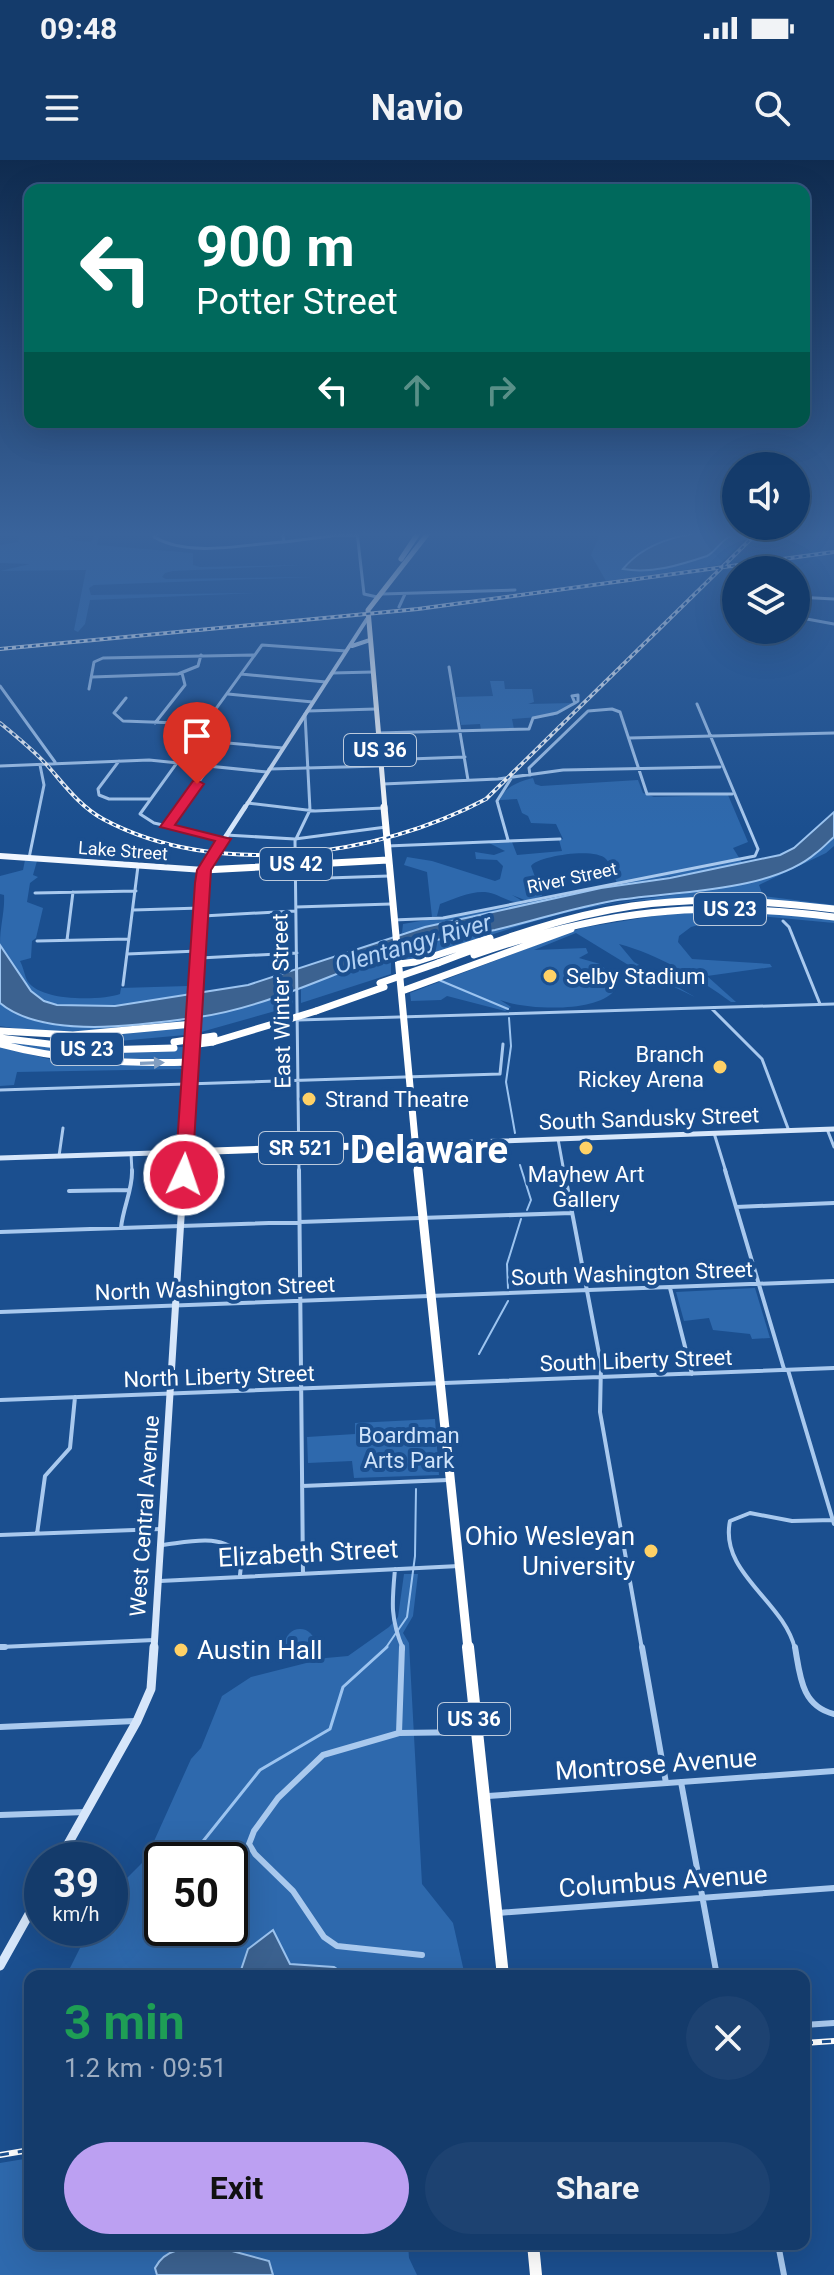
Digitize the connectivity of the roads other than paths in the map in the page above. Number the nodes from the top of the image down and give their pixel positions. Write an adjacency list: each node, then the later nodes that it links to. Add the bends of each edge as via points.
1 (359, 631): 4 (main road)
2 (369, 631): 3 (highway, US 36)
3 (370, 640): 4 (main road); 8 (highway, US 36)
4 (346, 651): 6 (street, via 264,644); 10 (main road)
5 (201, 655): 6 (street); 9 (street, via 198,666); 12 (street, via 103,658 94,662)
6 (254, 655): 11 (street)
7 (449, 667): 25 (street)
8 (373, 672): 10 (street); 21 (highway, US 36)
9 (182, 673): 12 (street); 23 (street, via 185,685)
10 (332, 673): 13 (main road)
11 (241, 674): 13 (street); 16 (street)
12 (92, 677): 15 (street)
13 (326, 682): 18 (main road)
14 (0, 686): 36 (street)
15 (89, 689)
16 (228, 694): 18 (street); 24 (street)
17 (126, 698): 23 (street, via 115,711 117,718)
18 (313, 702): 22 (main road)
19 (573, 704): 25 (street, via 554,717 531,720 532,727 525,729)
20 (697, 704): 28 (street)
21 (376, 709): 22 (street); 26 (highway, US 36)
22 (306, 713): 32 (main road); 42 (street, East Winter Street)
23 (155, 723): 24 (street)
24 (205, 724): 30 (street)
25 (460, 731): 26 (street); 33 (street)
26 (378, 733): 37 (highway, US 36)
27 (834, 733): 28 (street)
28 (711, 737): 29 (street); 41 (street)
29 (629, 738): 43 (street); 45 (street, via 619,711 588,712 529,768)
30 (194, 740): 31 (street); 35 (street)
31 (226, 743): 32 (street); 40 (street)
32 (283, 748): 44 (main road)
33 (465, 757): 37 (street); 47 (street)
34 (119, 761): 35 (street); 36 (street); 50 (street, via 98,793 109,799)
35 (177, 762): 40 (street); 51 (street)
36 (56, 763): 38 (street)
37 (381, 763): 42 (street); 48 (highway, US 36)
38 (40, 765): 39 (street); 64 (street, via 44,785)
39 (0, 766)
40 (210, 766): 44 (street); 56 (street)
41 (721, 767): 43 (street); 49 (street)
42 (309, 768): 44 (street); 54 (street, East Winter Street)
43 (639, 769): 45 (street); 49 (street, via 649,795)
44 (268, 770): 52 (main road)
45 (530, 775): 46 (street)
46 (512, 777): 47 (street); 61 (street, via 497,801)
47 (468, 780): 48 (street)
48 (383, 784): 53 (highway, US 36)
49 (732, 794): 82 (street, River Street, via 758,849 755,856 522,904)
50 (133, 799): 51 (street); 55 (street)
51 (150, 799): 55 (street)
52 (247, 803): 54 (street); 58 (main road)
53 (385, 808): 54 (street); 57 (highway, US 36)
54 (310, 810): 59 (street, East Winter Street)
55 (142, 812): 56 (street, via 143,818)
56 (167, 827): 58 (street)
57 (386, 827): 59 (street); 62 (highway, US 36)
58 (225, 837): 59 (street); 68 (main road)
59 (295, 839): 66 (street, East Winter Street)
60 (560, 839): 61 (street)
61 (508, 841): 62 (street)
62 (387, 846): 65 (highway, US 36)
63 (0, 856): 64 (main road, Lake Street / US 42)
64 (29, 858): 67 (main road, Lake Street / US 42)
65 (388, 860): 66 (highway, Lake Street / US 42); 69 (highway, US 36)
66 (296, 864): 68 (highway, Lake Street / US 42); 70 (street, East Winter Street)
67 (138, 866): 68 (main road, Lake Street / US 42); 71 (street)
68 (204, 870): 79 (highway)
69 (389, 876): 70 (street); 74 (highway, US 36)
70 (296, 879): 76 (street, East Winter Street)
71 (136, 891): 72 (street); 78 (street)
72 (73, 892): 73 (street); 85 (street, via 65,938)
73 (35, 893)
74 (391, 904): 76 (street); 82 (highway, US 36)
75 (631, 906): 77 (highway, US 23, via 740,901); 90 (highway, via 543,921); 91 (highway, US 23, via 548,924)
76 (296, 909): 79 (street); 87 (street, East Winter Street)
77 (834, 909)
78 (133, 910): 79 (street); 84 (street)
79 (200, 912): 89 (highway)
80 (626, 915): 81 (highway, US 23, via 729,909); 91 (highway, US 23, via 548,930); 93 (highway, via 569,930)
81 (834, 917)
82 (393, 920): 90 (highway, US 36)
83 (783, 921): 94 (street)
84 (129, 939): 85 (street); 88 (street)
85 (69, 940): 86 (street)
86 (37, 941)
87 (297, 953): 89 (street); 98 (street, East Winter Street)
88 (127, 954): 89 (street); 92 (street)
89 (198, 955): 99 (highway)
90 (399, 964): 93 (highway, US 36)
91 (438, 965): 100 (highway, US 23, bridge, via 214,1039 97,1050)
92 (123, 985)
93 (402, 991): 97 (highway, US 36)
94 (820, 1004): 95 (street); 96 (street)
95 (834, 1004)
96 (711, 1008): 97 (street); 110 (street, via 758,1054)
97 (404, 1017): 98 (street); 104 (highway, US 36)
98 (298, 1020): 105 (street, East Winter Street)
99 (193, 1021): 100 (highway, via 73,1035); 103 (highway)
100 (0, 1033)
101 (0, 1044): 103 (highway, one-way to 103, via 86,1063)
102 (503, 1044): 104 (street, via 500,1074)
103 (191, 1062): 106 (highway)
104 (410, 1076): 105 (street); 113 (highway, US 36)
105 (298, 1080): 106 (street); 115 (street, East Winter Street)
106 (189, 1084): 107 (street); 116 (highway)
107 (0, 1090)
108 (63, 1128): 118 (street)
109 (831, 1129): 110 (main road, South Sandusky Street); 114 (street)
110 (789, 1131): 111 (main road, South Sandusky Street)
111 (714, 1133): 112 (main road, South Sandusky Street); 123 (street)
112 (558, 1139): 113 (main road, South Sandusky Street); 124 (street)
113 (416, 1144): 115 (highway, SR 521); 125 (highway, US 36)
114 (834, 1147)
115 (299, 1148): 116 (highway, SR 521); 126 (street, East Winter Street)
116 (185, 1152): 117 (main road); 127 (main road, West Central Avenue)
117 (131, 1153): 118 (main road); 120 (street, via 134,1174)
118 (59, 1156): 119 (main road)
119 (0, 1158)
120 (129, 1190): 121 (street); 128 (street)
121 (69, 1191)
122 (834, 1203): 123 (street)
123 (736, 1207): 131 (street)
124 (572, 1213): 125 (street); 133 (street)
125 (423, 1218): 126 (street); 134 (highway, US 36)
126 (300, 1222): 127 (street); 135 (street, East Winter Street)
127 (180, 1226): 128 (street); 136 (main road, West Central Avenue)
128 (121, 1228): 129 (street)
129 (0, 1232)
130 (834, 1281): 131 (street, South Washington Street)
131 (759, 1284): 132 (street, South Washington Street); 139 (street)
132 (670, 1288): 133 (street, South Washington Street); 140 (street)
133 (587, 1291): 134 (street, South Washington Street); 141 (street)
134 (430, 1297): 135 (street, North Washington Street); 142 (highway, US 36)
135 (300, 1301): 136 (street, North Washington Street); 143 (street, East Winter Street)
136 (175, 1306): 137 (street, North Washington Street); 144 (main road, West Central Avenue)
137 (0, 1312)
138 (834, 1368): 139 (street, South Liberty Street)
139 (786, 1370): 140 (street, South Liberty Street); 149 (street)
140 (692, 1374): 141 (street, South Liberty Street)
141 (602, 1377): 142 (street, South Liberty Street); 168 (street, via 600,1412)
142 (439, 1384): 143 (street, North Liberty Street); 147 (highway, US 36)
143 (301, 1389): 144 (street, North Liberty Street); 148 (street, East Winter Street)
144 (169, 1394): 145 (street, North Liberty Street); 150 (main road, West Central Avenue)
145 (75, 1397): 146 (street, North Liberty Street); 151 (street, via 70,1448 45,1476)
146 (0, 1400)
147 (452, 1480): 148 (street); 154 (highway, US 36)
148 (302, 1486): 156 (street, East Winter Street)
149 (833, 1522): 161 (street, via 742,1513 730,1521 726,1535 735,1562 790,1632 804,1691 819,1709)
150 (161, 1529): 151 (street); 153 (main road, West Central Avenue)
151 (37, 1534): 152 (street)
152 (0, 1535)
153 (160, 1545): 157 (street, via 206,1538 234,1547 242,1556); 158 (main road, West Central Avenue)
154 (460, 1566): 155 (street, Elizabeth Street); 164 (highway, US 36)
155 (395, 1569): 156 (street, Elizabeth Street); 165 (street, via 391,1612 403,1649)
156 (303, 1574): 157 (street, Elizabeth Street)
157 (240, 1577): 158 (street, Elizabeth Street)
158 (158, 1581): 159 (main road, West Central Avenue)
159 (154, 1640): 160 (street); 162 (main road, West Central Avenue, via 149,1697)
160 (0, 1647)
161 (834, 1714)
162 (137, 1721): 163 (street); 170 (main road, West Central Avenue)
163 (0, 1727)
164 (475, 1731): 165 (street); 169 (highway, US 36)
165 (399, 1733): 177 (street, via 343,1747 316,1760 278,1798 249,1844 337,1946)
166 (834, 1771): 167 (street, Montrose Avenue)
167 (681, 1782): 168 (street, Montrose Avenue); 174 (street)
168 (666, 1783): 169 (street, Montrose Avenue)
169 (481, 1796): 175 (highway, US 36)
170 (86, 1811): 171 (street); 172 (main road, West Central Avenue)
171 (0, 1815)
172 (69, 1842)
173 (834, 1888): 174 (street, Columbus Avenue)
174 (703, 1898): 175 (street, Columbus Avenue); 180 (street)
175 (495, 1914): 179 (highway, US 36)
176 (24, 1923): 178 (main road)
177 (422, 1955)
178 (0, 1966)
179 (502, 1970)
180 (716, 1970)
181 (834, 2023): 182 (street)
182 (810, 2025)
183 (534, 2250): 185 (highway)
184 (779, 2250): 186 (street)
185 (536, 2275)
186 (784, 2275)

